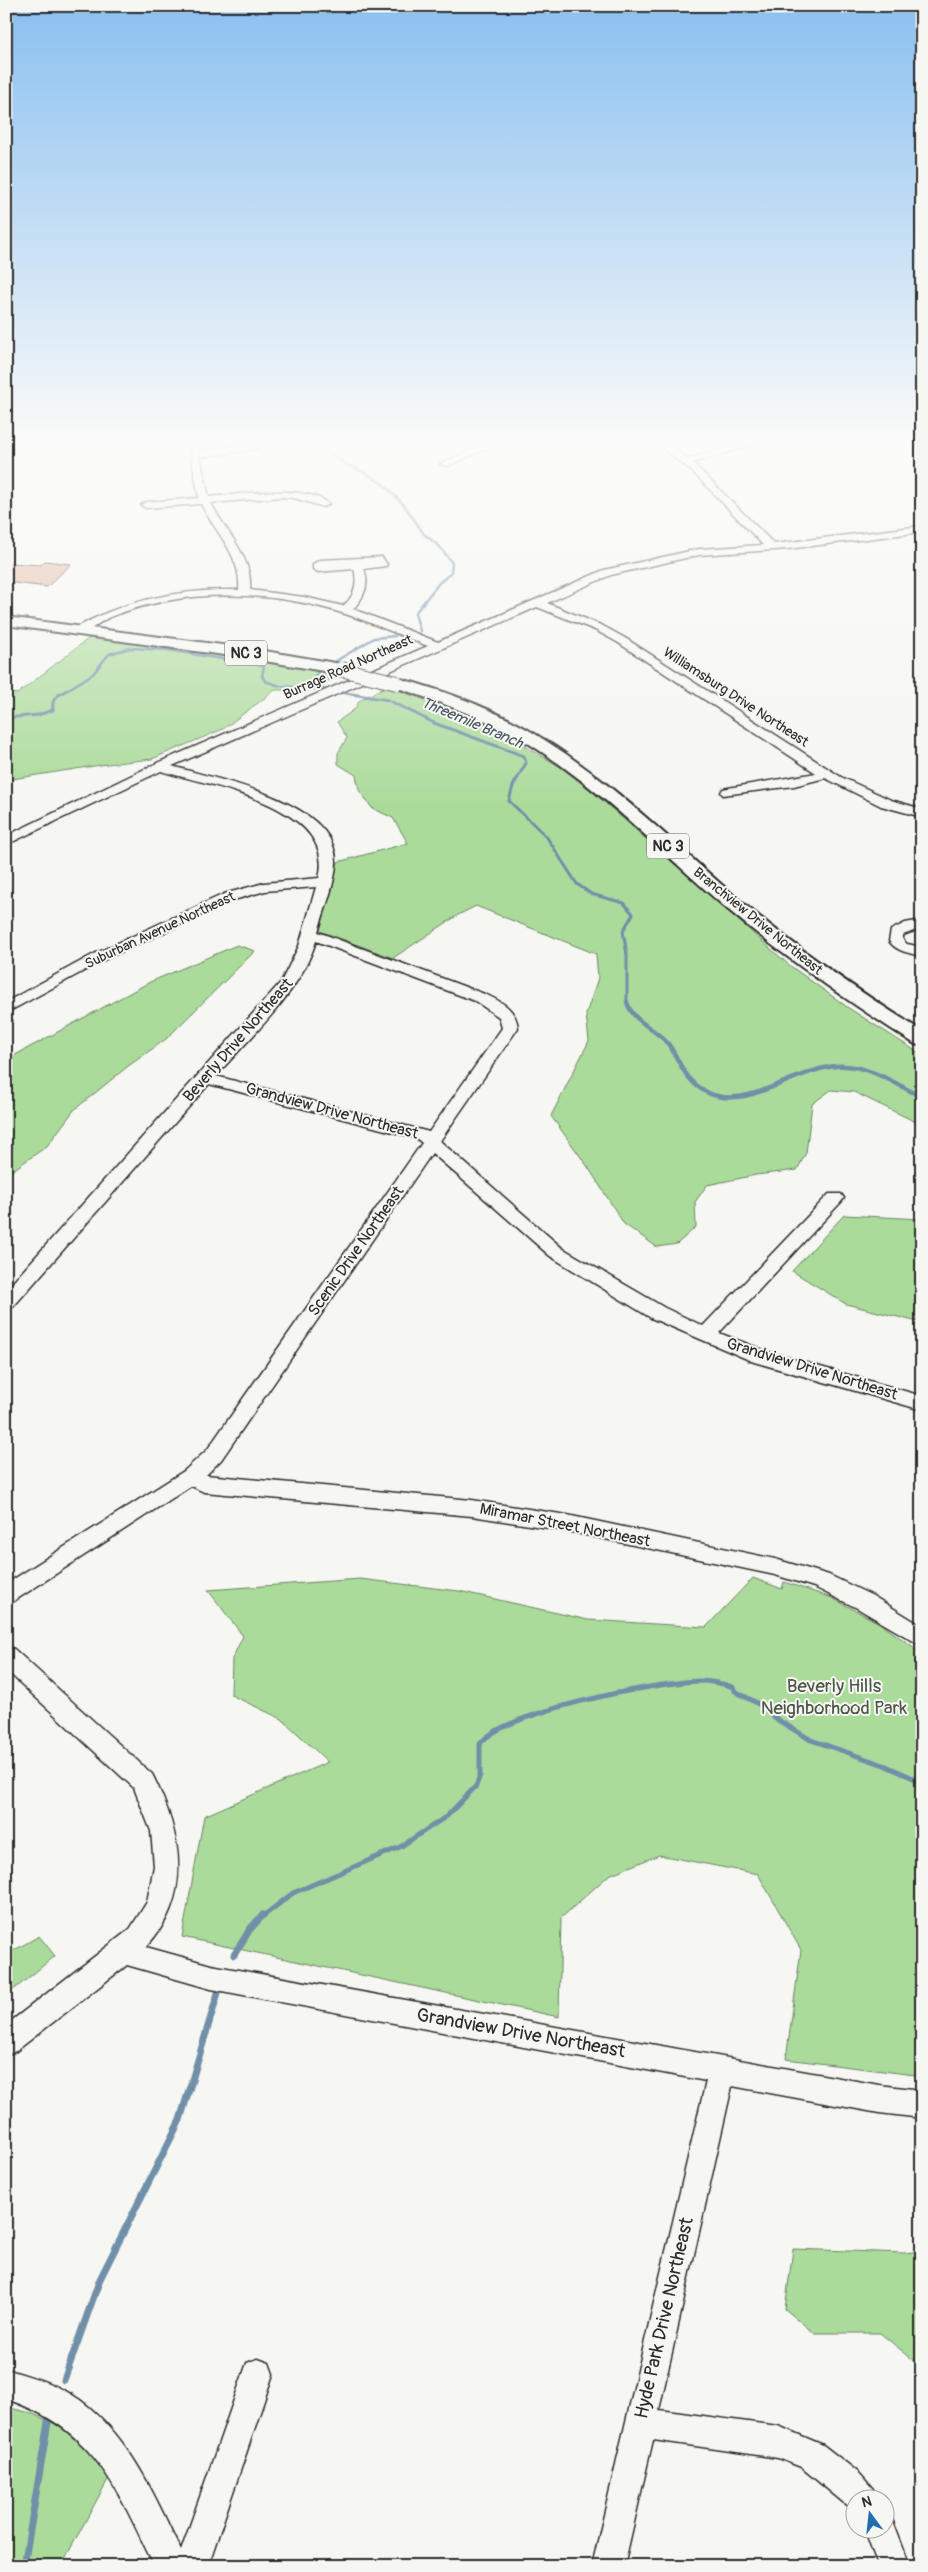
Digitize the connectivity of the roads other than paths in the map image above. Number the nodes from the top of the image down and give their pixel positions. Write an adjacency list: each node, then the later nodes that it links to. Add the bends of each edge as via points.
1 (241, 565): 4 (street, via 246,584)
2 (635, 565): 5 (street, Burrage Road Northeast, via 608,572)
3 (358, 566): 6 (street, via 363,577 357,599)
4 (244, 594): 6 (street, via 286,597); 8 (street, via 189,596 132,605 106,613)
5 (535, 602): 9 (street, Burrage Road Northeast); 11 (street, Williamsburg Drive Northeast, via 621,640)
6 (345, 610): 9 (street)
7 (6, 621): 8 (main road, Branchview Drive Northeast / NC 3)
8 (78, 631): 20 (main road, Branchview Drive Northeast / NC 3, bridge, via 341,669 397,683 494,719 572,765 762,928)
9 (437, 645): 10 (street, Burrage Road Northeast)
10 (160, 767): 14 (street, Burrage Road Northeast); 15 (street, Beverly Drive Northeast, via 269,800 307,821 320,835 328,851)
11 (827, 774): 12 (street); 13 (street, Williamsburg Drive Northeast, via 872,800)
12 (728, 792)
13 (922, 813)
14 (6, 841)
15 (324, 882): 17 (street, Beverly Drive Northeast); 19 (street, Suburban Avenue Northeast, via 264,887 229,897 101,956)
16 (922, 924): 18 (street, via 896,933 896,941 911,951)
17 (310, 934): 21 (street, Beverly Drive Northeast, via 296,974); 22 (street, Scenic Drive Northeast, via 481,998 498,1007 510,1020 508,1033)
18 (922, 952)
19 (6, 1008)
20 (922, 1040)
21 (206, 1078): 22 (street, Grandview Drive Northeast, via 412,1131); 24 (street, Beverly Drive Northeast)
22 (432, 1141): 25 (street, Grandview Drive Northeast, via 440,1152 556,1252 658,1313); 27 (street, Scenic Drive Northeast, via 214,1455)
23 (835, 1198): 25 (street)
24 (6, 1302)
25 (706, 1335): 26 (street, Grandview Drive Northeast, via 761,1357)
26 (922, 1403)
27 (191, 1476): 28 (street, Scenic Drive Northeast); 29 (street, Miramar Street Northeast, via 204,1484 472,1508 567,1523 766,1565 821,1581 865,1602)
28 (6, 1595)
29 (922, 1638)
30 (6, 1656): 31 (street, via 126,1764 143,1781 157,1806 166,1837 164,1888 152,1920)
31 (123, 1951): 32 (street); 33 (street, Grandview Drive Northeast, via 211,1976)
32 (6, 2042)
33 (722, 2070): 34 (street, Grandview Drive Northeast); 37 (street, Hyde Park Drive Northeast)
34 (922, 2104)
35 (258, 2374): 41 (street)
36 (6, 2384): 40 (street, via 27,2388 54,2400 77,2416 114,2453)
37 (640, 2423): 38 (street, via 778,2442 812,2456); 42 (street, Hyde Park Drive Northeast)
38 (853, 2490)
39 (885, 2540): 43 (street)
40 (171, 2566)
41 (192, 2566)
42 (608, 2566)
43 (894, 2566)

